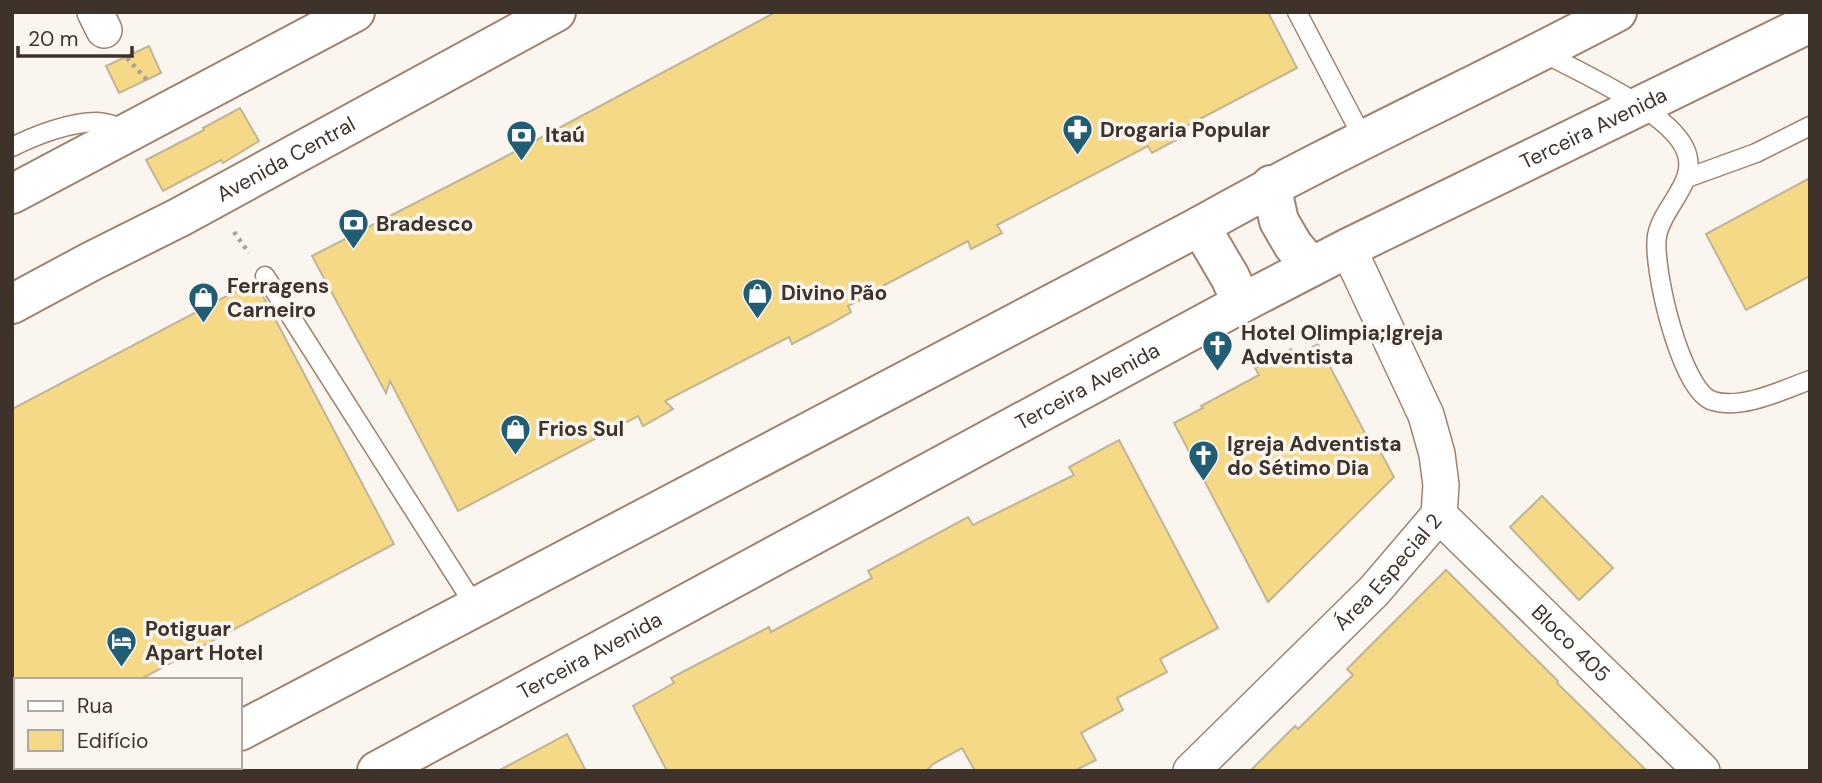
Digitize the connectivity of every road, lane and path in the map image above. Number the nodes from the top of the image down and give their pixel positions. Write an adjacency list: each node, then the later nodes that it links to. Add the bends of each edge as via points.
1 (355, 12): 9 (street)
2 (556, 12): 17 (street, Avenida Central)
3 (1297, 12): 12 (lane)
4 (1617, 12): 7 (street)
5 (99, 21): 9 (path)
6 (1810, 23): 8 (street, Terceira Avenida)
7 (1542, 52): 8 (lane); 12 (street)
8 (1640, 105): 14 (lane, via 1667,125 1684,146); 19 (street, Terceira Avenida)
9 (171, 109): 11 (street)
10 (1810, 126): 14 (lane, via 1756,153)
11 (131, 130): 13 (lane, via 99,122 58,128); 16 (street)
12 (1364, 140): 15 (street)
13 (12, 147)
14 (1687, 178): 24 (lane, via 1662,222 1656,254 1683,363 1699,390 1710,401 1729,405)
15 (1272, 185): 18 (street); 20 (street, via 1279,222)
16 (12, 194)
17 (212, 199): 21 (path); 23 (street, Avenida Central)
18 (1200, 226): 22 (street); 26 (street)
19 (1348, 248): 20 (street, Terceira Avenida); 25 (street, Área Especial 2, via 1426,415 1437,454)
20 (1311, 267): 22 (street, Terceira Avenida)
21 (265, 276): 26 (lane)
22 (1242, 303): 28 (street, Terceira Avenida)
23 (12, 304)
24 (1810, 380)
25 (1439, 515): 29 (street, Área Especial 2, via 1374,591); 30 (street, Bloco 405)
26 (475, 606): 27 (street)
27 (242, 730)
28 (377, 771)
29 (1191, 771)
30 (1702, 771)

